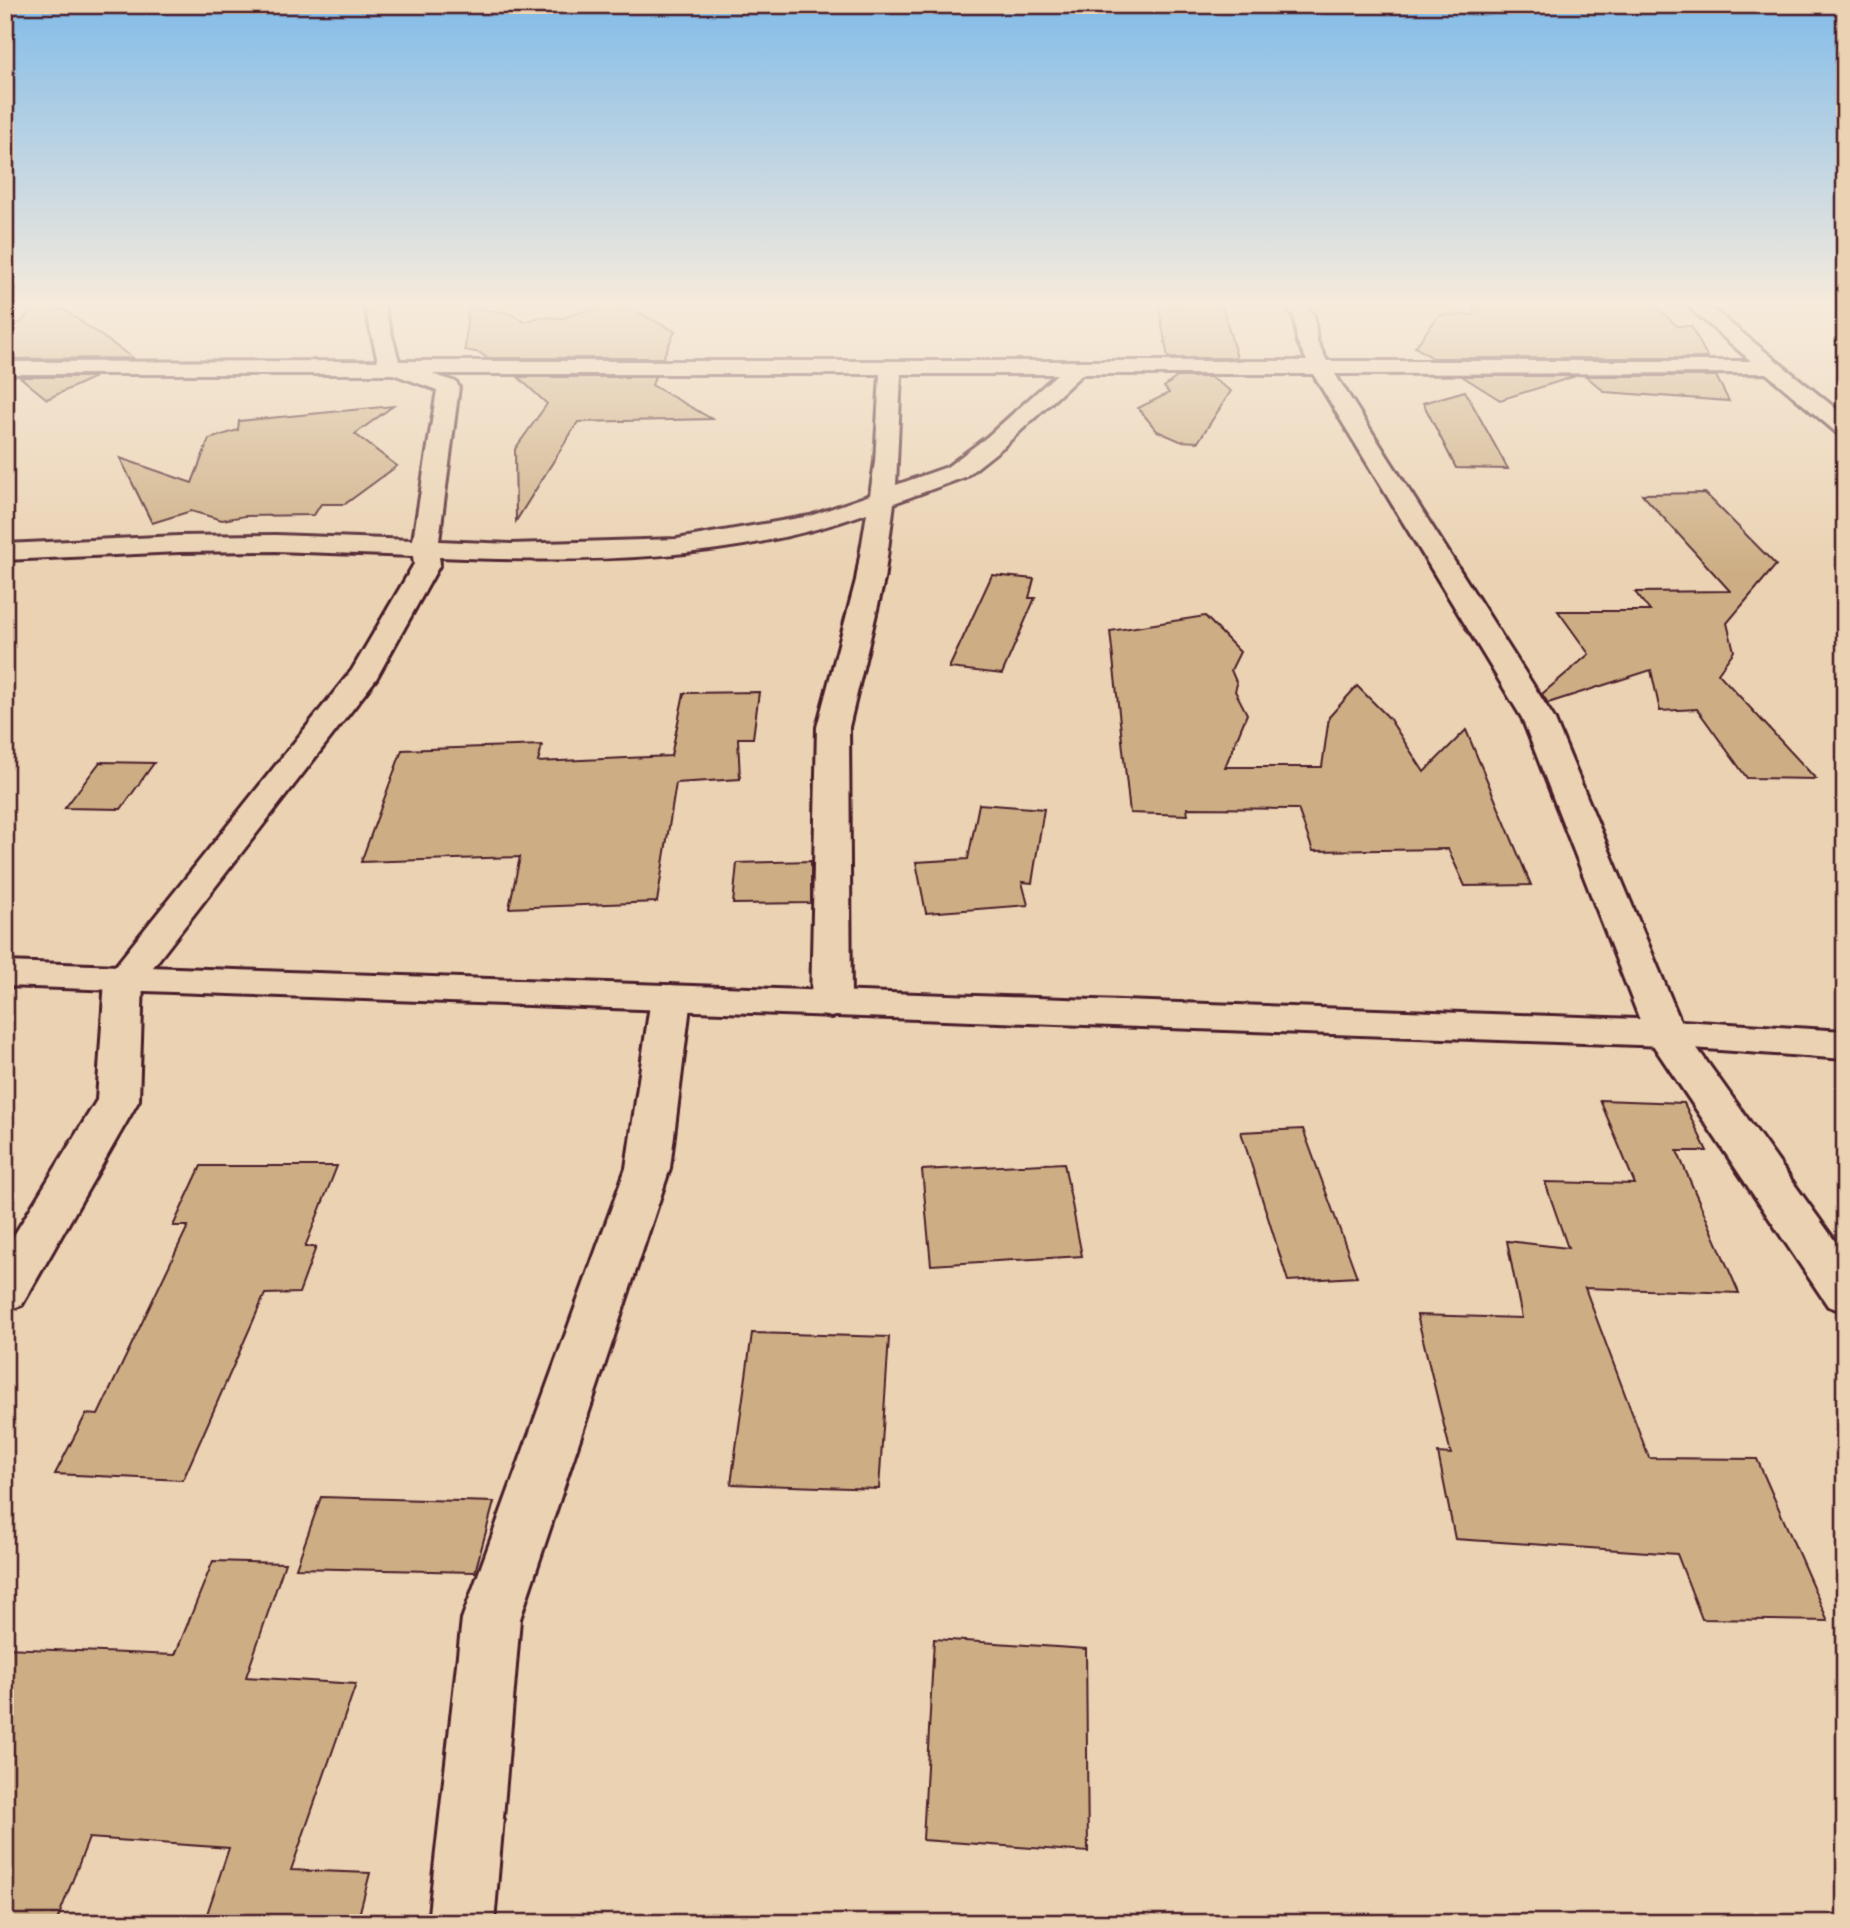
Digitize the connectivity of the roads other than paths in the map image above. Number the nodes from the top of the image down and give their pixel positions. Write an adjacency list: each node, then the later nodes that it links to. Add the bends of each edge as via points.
1 (447, 393): 8 (main road)
2 (890, 393): 7 (main road)
3 (1049, 393): 7 (main road, via 956,472)
4 (1336, 393): 14 (main road, via 1538,718)
5 (1802, 393): 6 (main road)
6 (1845, 428)
7 (881, 500): 8 (main road, via 816,523 677,547 511,552); 13 (main road, via 870,580 833,727)
8 (425, 549): 9 (main road, via 276,543); 11 (main road, via 427,564 365,673)
9 (5, 552)
10 (5, 974): 11 (main road)
11 (124, 979): 12 (main road); 16 (main road, via 118,1100)
12 (671, 998): 13 (main road); 18 (main road, via 648,1168 491,1619)
13 (831, 1004): 14 (main road)
14 (1665, 1033): 15 (main road); 17 (main road)
15 (1845, 1045)
16 (5, 1292)
17 (1845, 1293)
18 (461, 1923)

